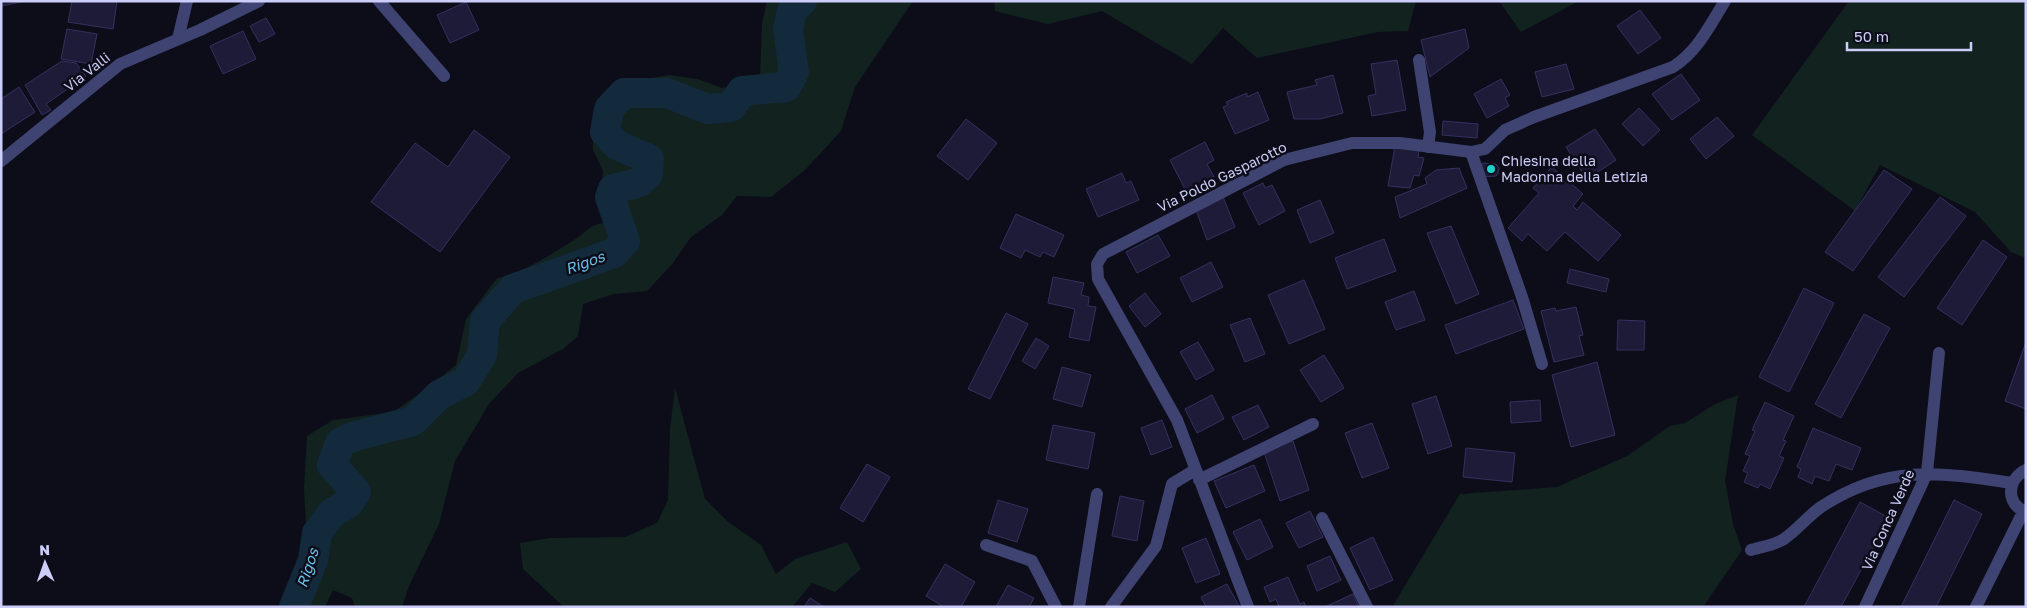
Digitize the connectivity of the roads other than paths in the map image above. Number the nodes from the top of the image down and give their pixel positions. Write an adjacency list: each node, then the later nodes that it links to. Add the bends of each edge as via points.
1 (187, 1): 5 (street)
2 (259, 1): 5 (street, Via Valli)
3 (379, 1): 7 (street)
4 (1725, 1): 9 (street, via 1697,46 1673,67 1505,130 1484,149)
5 (178, 39): 10 (street, Via Valli, via 120,64)
6 (1419, 60): 8 (street, via 1430,132)
7 (444, 76)
8 (1428, 147): 9 (street, Via Poldo Gasparotto); 16 (street, Via Poldo Gasparotto, via 1400,142 1352,143 1284,160 1103,254 1097,264 1098,279 1177,420)
9 (1471, 152): 12 (street, via 1522,296)
10 (1, 161)
11 (1938, 353): 15 (street, Via Conca Verde)
12 (1542, 364)
13 (1313, 424): 16 (street)
14 (2026, 470): 17 (street)
15 (1926, 474): 17 (street); 22 (street, via 1899,475 1869,482 1821,507 1782,541); 28 (street, Via Conca Verde)
16 (1197, 475): 25 (street, via 1172,484 1156,546); 26 (street, Via Poldo Gasparotto)
17 (2012, 483): 19 (street, via 2011,496)
18 (1097, 494): 24 (street)
19 (2024, 512): 29 (street)
20 (1322, 518): 27 (street)
21 (986, 545): 23 (street, via 1032,561)
22 (1751, 550)
23 (1056, 607)
24 (1078, 607)
25 (1111, 607)
26 (1248, 607)
27 (1367, 607)
28 (1865, 607)
29 (1976, 607)

